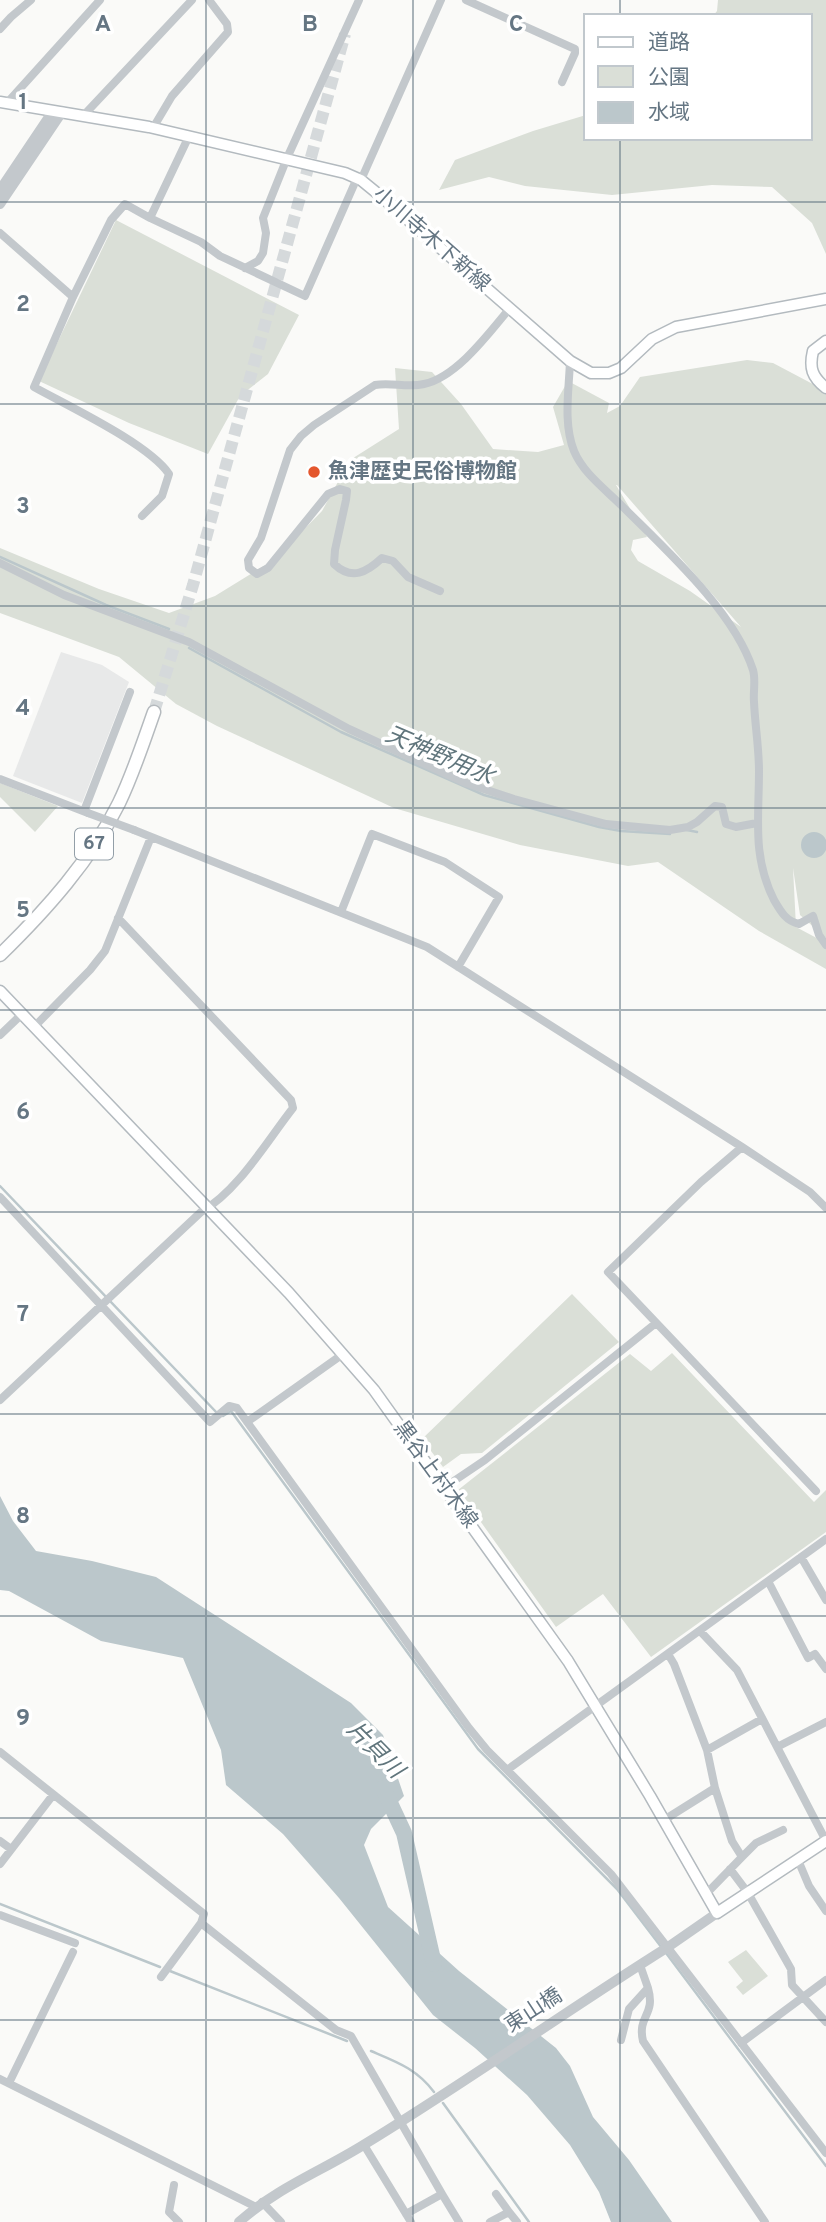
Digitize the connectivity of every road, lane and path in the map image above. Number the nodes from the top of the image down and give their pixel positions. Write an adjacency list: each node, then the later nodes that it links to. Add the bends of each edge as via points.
1 (31, 0): 8 (street)
2 (100, 0): 10 (street)
3 (192, 0): 12 (street)
4 (209, 0): 13 (street, via 228,32 172,96)
5 (359, 0): 15 (street)
6 (441, 0): 16 (street)
7 (466, 0): 9 (street, via 575,50)
8 (0, 29)
9 (562, 82)
10 (3, 103): 11 (main road, 小川寺木下新線)
11 (57, 111): 12 (main road, 小川寺木下新線); 17 (street); 18 (street)
12 (83, 116): 13 (main road, 小川寺木下新線)
13 (153, 128): 14 (main road, 小川寺木下新線)
14 (189, 136): 15 (main road, 小川寺木下新線); 19 (street)
15 (287, 158): 16 (main road, 小川寺木下新線); 21 (street, via 263,219 263,253)
16 (359, 179): 21 (street, via 305,296); 24 (main road, 小川寺木下新線)
17 (0, 190)
18 (0, 204)
19 (150, 218): 21 (street); 22 (street, via 125,204 111,220)
20 (0, 233): 22 (street)
21 (245, 268)
22 (73, 297): 28 (street, via 34,387 118,434 162,465 169,474 162,496)
23 (826, 299): 26 (main road, 小川寺木下新線, via 676,327 652,339 621,368 609,373 591,373)
24 (510, 309): 26 (main road, 小川寺木下新線); 30 (street, via 443,376 425,384 375,385 301,436 290,450 261,538 248,561 257,574 268,568 328,494 340,489 347,491 334,564 357,573 369,570 382,558 393,561 408,577)
25 (826, 341): 27 (main road, via 813,351 811,362 812,374)
26 (570, 361): 35 (street, via 568,426 582,467 711,600 746,653 754,674)
27 (826, 388)
28 (142, 516)
29 (0, 563): 35 (street, via 64,595 189,642 349,730 466,783 606,824 635,828 688,827 715,806 724,810 726,824)
30 (440, 591)
31 (130, 692): 34 (street)
32 (154, 712): 40 (main road, 67, via 108,822 71,877)
33 (0, 779): 34 (street)
34 (86, 812): 36 (street, bridge)
35 (757, 823): 39 (street, via 765,882 780,912 789,922 799,924 813,916)
36 (151, 837): 37 (street); 38 (street)
37 (341, 912): 41 (street, via 427,947); 41 (street, via 372,834 445,862 499,897)
38 (118, 918): 44 (street, via 105,951); 49 (street, via 291,1100 293,1108)
39 (826, 944)
40 (0, 954)
41 (458, 967): 46 (street)
42 (0, 991): 43 (main road, 黒谷上村木線)
43 (22, 1014): 44 (main road, 黒谷上村木線); 45 (street)
44 (35, 1026): 49 (main road, 黒谷上村木線)
45 (0, 1035)
46 (742, 1147): 48 (street, via 810,1192); 51 (street, via 608,1272)
47 (0, 1197): 50 (street)
48 (826, 1208)
49 (208, 1209): 50 (street); 52 (main road, 黒谷上村木線)
50 (102, 1306): 53 (street); 54 (street, via 210,1422 229,1406 237,1408)
51 (656, 1323): 55 (street, via 485,1460); 56 (street)
52 (344, 1354): 54 (street); 55 (main road, 黒谷上村木線)
53 (0, 1400)
54 (247, 1422): 70 (street, via 469,1728)
55 (444, 1487): 64 (main road, 黒谷上村木線)
56 (816, 1491)
57 (826, 1539): 58 (street)
58 (801, 1557): 59 (street); 60 (street)
59 (768, 1581): 61 (street); 63 (street, via 808,1658 815,1654)
60 (826, 1600)
61 (700, 1631): 62 (street); 65 (street, via 737,1671)
62 (668, 1654): 64 (street); 68 (street)
63 (826, 1669)
64 (596, 1706): 70 (street); 73 (main road, 黒谷上村木線)
65 (762, 1719): 67 (street); 68 (street)
66 (826, 1721): 67 (street)
67 (777, 1747): 76 (street)
68 (707, 1749): 71 (street)
69 (0, 1752): 72 (street)
70 (507, 1770): 88 (street, via 611,1874)
71 (715, 1788): 73 (street); 78 (street)
72 (53, 1795): 77 (street); 87 (street, via 204,1914)
73 (664, 1820): 82 (main road, 黒谷上村木線)
74 (783, 1830): 78 (street, via 756,1843)
75 (0, 1841): 77 (street)
76 (826, 1841): 79 (main road)
77 (11, 1849): 80 (street)
78 (742, 1857): 81 (street)
79 (798, 1860): 83 (main road); 84 (street)
80 (0, 1864)
81 (730, 1869): 82 (street); 83 (street)
82 (707, 1893): 85 (main road, 黒谷上村木線)
83 (748, 1893): 85 (main road); 93 (street, via 792,1969 792,1985)
84 (826, 1912)
85 (717, 1913): 88 (street, 東山橋)
86 (0, 1915): 98 (street, via 74,1948)
87 (201, 1923): 90 (street); 99 (street, via 336,2030 351,2036)
88 (668, 1947): 89 (street, 東山橋); 96 (street)
89 (640, 1965): 92 (street); 99 (street, 東山橋)
90 (161, 1976)
91 (826, 1980): 93 (street)
92 (648, 1988): 95 (street, via 629,2010); 114 (street, via 652,2001 640,2029 643,2041)
93 (801, 1997): 94 (street); 96 (street)
94 (826, 2022)
95 (621, 2040)
96 (741, 2043): 101 (street)
97 (0, 2079): 98 (street)
98 (9, 2083): 105 (street)
99 (400, 2121): 100 (street, 東山橋); 103 (street)
100 (364, 2146): 105 (street, 東山橋); 107 (street)
101 (826, 2153)
102 (174, 2185): 108 (street, via 169,2212)
103 (442, 2194): 107 (street); 111 (street)
104 (496, 2194): 106 (street)
105 (259, 2205): 109 (street, 東山橋); 110 (street)
106 (509, 2212): 112 (street); 113 (street)
107 (408, 2218)
108 (179, 2222)
109 (239, 2222)
110 (281, 2222)
111 (459, 2222)
112 (490, 2222)
113 (517, 2222)
114 (765, 2222)

